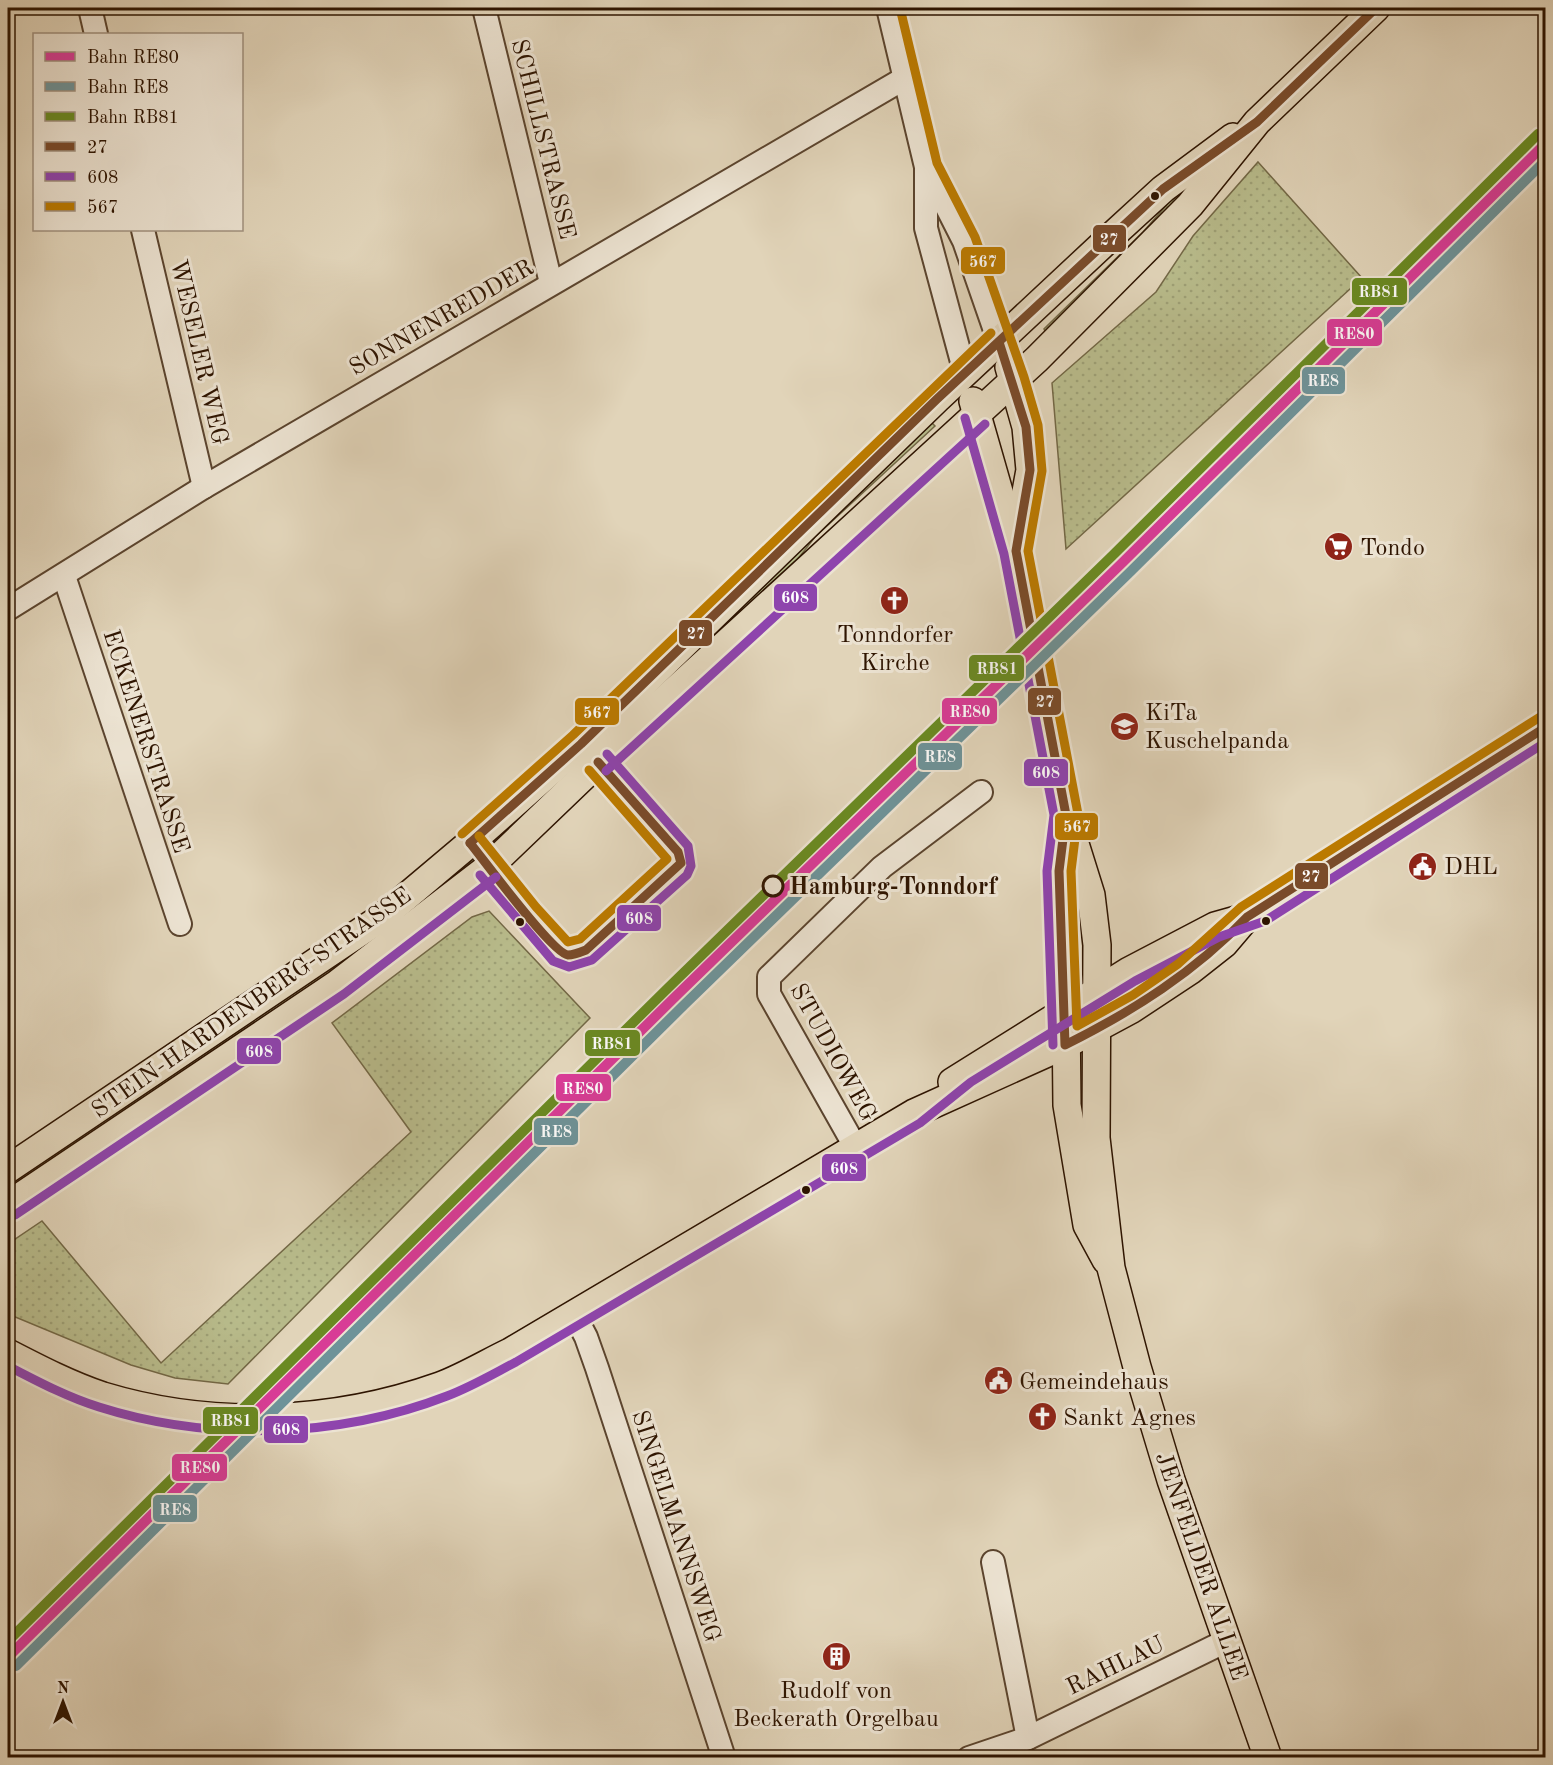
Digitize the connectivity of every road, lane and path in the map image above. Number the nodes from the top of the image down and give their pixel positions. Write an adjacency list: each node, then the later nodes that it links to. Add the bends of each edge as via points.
1 (90, 8): 5 (street)
2 (484, 8): 10 (street, SCHILLSTRASSE)
3 (888, 8): 6 (street)
4 (1376, 8): 7 (main road, STEIN-HARDENBERG-STRASSE)
5 (96, 33)
6 (905, 78): 8 (street); 10 (street, SONNENREDDER)
7 (1257, 122): 11 (main road, STEIN-HARDENBERG-STRASSE, via 1163,189); 13 (main road, STEIN-HARDENBERG-STRASSE, via 1190,205)
8 (926, 167): 11 (street, via 964,241); 12 (street, via 927,228)
9 (143, 231): 15 (street, WESELER WEG)
10 (551, 283): 15 (street, SONNENREDDER)
11 (999, 342): 12 (main road, STEIN-HARDENBERG-STRASSE); 13 (main road)
12 (965, 373): 14 (main road); 30 (main road, STEIN-HARDENBERG-STRASSE, via 581,744 381,918)
13 (1013, 381): 14 (main road, STEIN-HARDENBERG-STRASSE); 16 (main road, via 1026,427 1030,470)
14 (977, 415): 16 (main road); 31 (main road, STEIN-HARDENBERG-STRASSE, via 636,726 482,873 337,984)
15 (204, 487): 17 (street, SONNENREDDER)
16 (1016, 551): 21 (main road)
17 (64, 576): 18 (street, SONNENREDDER); 23 (street, ECKENERSTRASSE)
18 (8, 609)
19 (1545, 727): 22 (main road)
20 (981, 792): 29 (street, STUDIOWEG, via 882,867 769,976 769,994)
21 (1066, 815): 24 (main road, JENFELDER ALLEE, via 1091,895 1097,945); 25 (main road, JENFELDER ALLEE, via 1059,871)
22 (1247, 917): 24 (main road, via 1215,926); 26 (main road, via 1224,944 1191,970)
23 (180, 924)
24 (1096, 991): 25 (main road); 26 (main road, JENFELDER ALLEE)
25 (1066, 1011): 27 (main road, JENFELDER ALLEE); 28 (main road, via 964,1072)
26 (1096, 1030): 27 (main road); 32 (main road, JENFELDER ALLEE, via 1096,1138)
27 (1065, 1045): 28 (main road); 32 (main road, JENFELDER ALLEE, via 1067,1105 1087,1225)
28 (914, 1113): 29 (main road)
29 (856, 1148): 33 (main road)
30 (8, 1169)
31 (8, 1205)
32 (1112, 1268): 36 (main road, JENFELDER ALLEE, via 1171,1480)
33 (574, 1314): 34 (main road, via 510,1352 443,1384 364,1407 290,1417 201,1415 128,1402 73,1384); 38 (street, SINGELMANNSWEG, via 597,1368)
34 (8, 1353)
35 (993, 1562): 37 (street)
36 (1226, 1641): 37 (street, RAHLAU); 40 (main road, JENFELDER ALLEE)
37 (1028, 1738): 39 (street, RAHLAU)
38 (724, 1758)
39 (969, 1758)
40 (1268, 1758)

